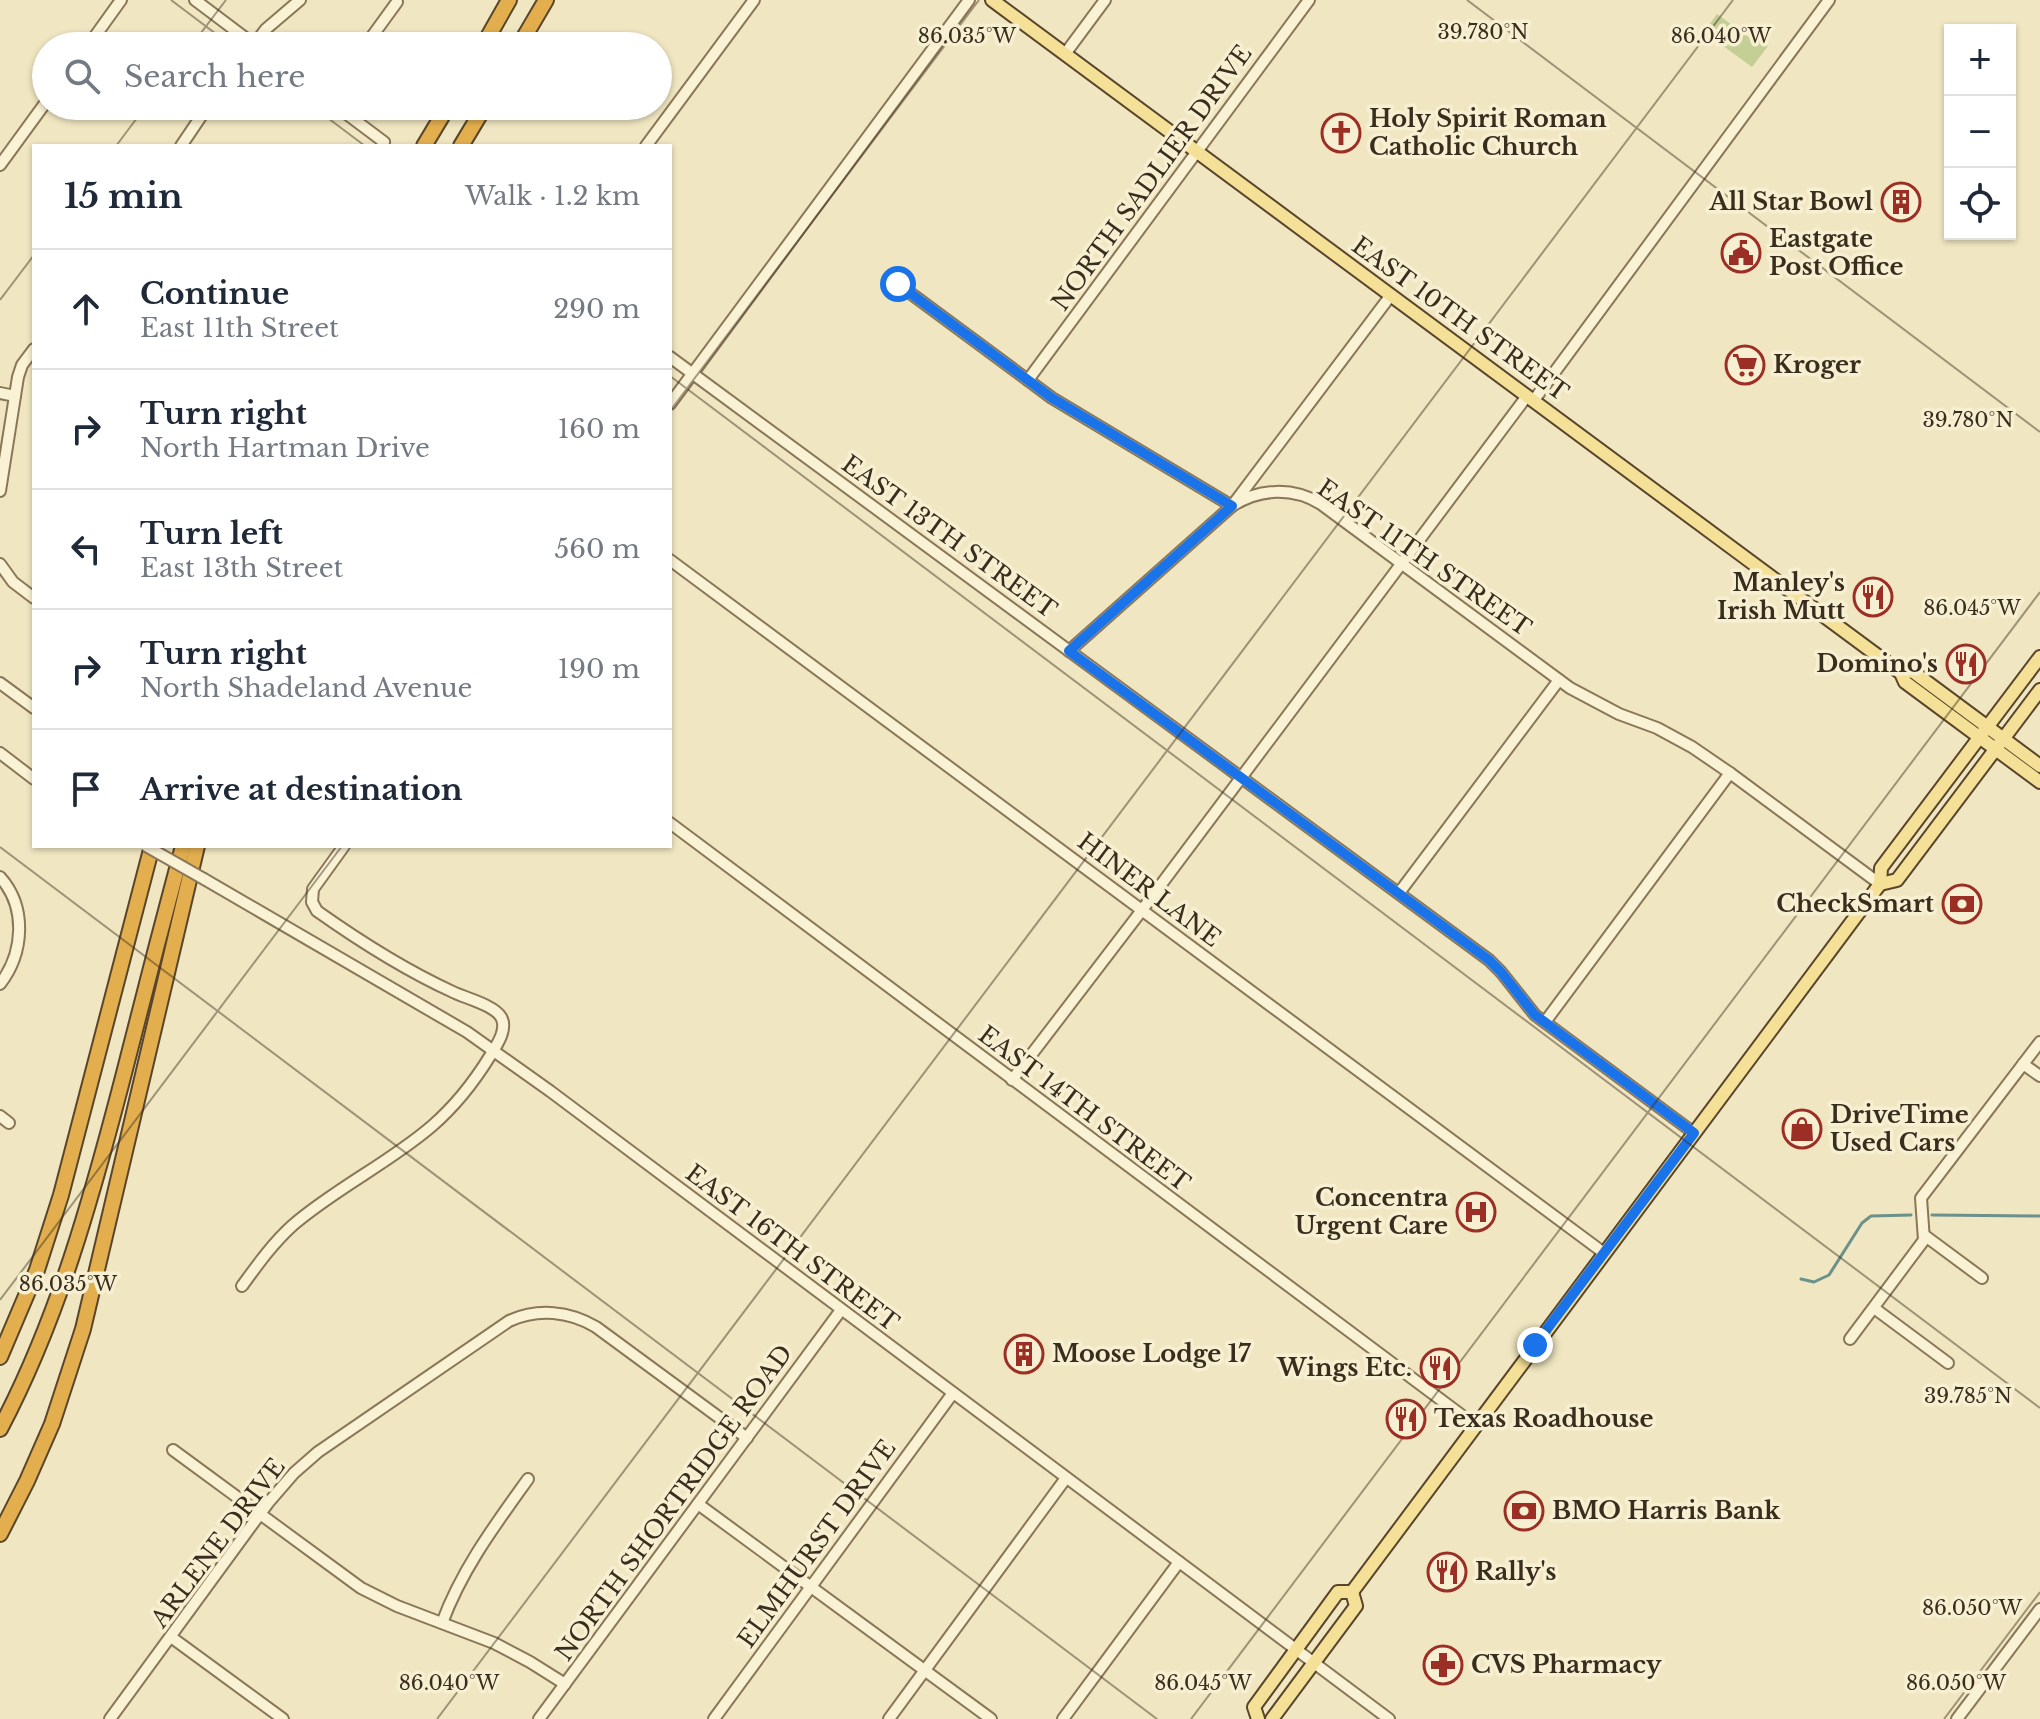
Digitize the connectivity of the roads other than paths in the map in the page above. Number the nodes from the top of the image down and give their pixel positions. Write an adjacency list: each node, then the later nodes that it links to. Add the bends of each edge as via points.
1 (121, 0): 13 (street)
2 (195, 0): 14 (street)
3 (300, 0): 15 (street)
4 (509, 0): 17 (highway)
5 (546, 0): 18 (highway)
6 (754, 0): 20 (street)
7 (969, 0): 38 (street)
8 (992, 0): 19 (main road, EAST 10TH STREET)
9 (1105, 0): 19 (street)
10 (1309, 0): 32 (street, NORTH SADLIER DRIVE)
11 (1829, 0): 42 (street)
12 (397, 2): 16 (street)
13 (98, 32)
14 (237, 32)
15 (264, 32)
16 (375, 32)
17 (491, 32)
18 (527, 32)
19 (1065, 54): 32 (main road, EAST 10TH STREET)
20 (672, 111)
21 (33, 120): 33 (street)
22 (199, 120): 27 (street)
23 (353, 120): 28 (street)
24 (440, 120): 29 (highway)
25 (477, 120): 30 (highway)
26 (665, 120): 31 (street)
27 (182, 144)
28 (383, 144)
29 (425, 144)
30 (462, 144)
31 (647, 144)
32 (1197, 151): 35 (main road, EAST 10TH STREET); 39 (street, NORTH SADLIER DRIVE)
33 (0, 165)
34 (898, 284): 39 (street)
35 (1391, 295): 42 (main road, EAST 10TH STREET); 45 (street)
36 (32, 352): 41 (street, via 19,371)
37 (672, 358): 38 (street, EAST 13TH STREET)
38 (693, 374): 43 (street); 50 (street, EAST 13TH STREET)
39 (1028, 380): 45 (street)
40 (0, 393): 41 (street)
41 (15, 396): 44 (street)
42 (1530, 398): 48 (street); 56 (main road, EAST 10TH STREET, via 1901,673 1912,671)
43 (672, 401)
44 (0, 491)
45 (1232, 506): 48 (street, EAST 11TH STREET, via 1271,491 1304,496); 50 (street)
46 (672, 561): 73 (street, HINER LANE)
47 (0, 564): 49 (street)
48 (1401, 564): 52 (street, EAST 11TH STREET); 62 (street)
49 (32, 596)
50 (1069, 651): 62 (street, EAST 13TH STREET)
51 (2040, 657): 56 (main road)
52 (1559, 680): 60 (street, EAST 11TH STREET, via 1692,747); 72 (street)
53 (0, 683): 55 (street)
54 (2040, 690): 57 (main road)
55 (32, 707)
56 (1984, 732): 57 (main road, EAST 10TH STREET); 71 (main road, via 1881,868)
57 (2000, 744): 59 (main road, EAST 10TH STREET); 63 (main road, EAST 10TH STREET); 71 (main road, via 1897,880)
58 (0, 753): 61 (street)
59 (2040, 766)
60 (1730, 773): 71 (street, EAST 11TH STREET); 75 (street)
61 (32, 777)
62 (1241, 778): 72 (street, EAST 13TH STREET); 73 (street)
63 (2040, 782)
64 (672, 825): 80 (street, EAST 14TH STREET)
65 (148, 848): 89 (highway, via 61,1195)
66 (152, 848): 77 (street, EAST 16TH STREET, bridge)
67 (182, 848): 93 (highway, via 81,1232 42,1340)
68 (197, 848): 100 (highway, via 83,1329 52,1424)
69 (342, 848): 77 (street, via 314,886 312,902 320,913 413,972 494,1010 503,1026)
70 (0, 877): 74 (street, via 13,896 20,924 11,966)
71 (1880, 884): 81 (main road)
72 (1399, 893): 75 (street, EAST 13TH STREET, via 1489,960)
73 (1142, 910): 80 (street); 83 (street, HINER LANE)
74 (0, 984)
75 (1545, 1022): 81 (street, EAST 13TH STREET)
76 (2040, 1042): 78 (street)
77 (494, 1051): 85 (street, via 444,1115 294,1225); 87 (street, EAST 16TH STREET)
78 (2023, 1064): 79 (street); 82 (street, via 1921,1198)
79 (2040, 1076)
80 (1012, 1080): 92 (street, EAST 14TH STREET)
81 (1694, 1133): 83 (main road)
82 (1924, 1235): 84 (street); 86 (street)
83 (1604, 1253): 92 (main road)
84 (1982, 1278)
85 (242, 1286)
86 (1874, 1308): 88 (street); 90 (street)
87 (841, 1310): 91 (street, EAST 16TH STREET); 94 (street, NORTH SHORTRIDGE ROAD)
88 (1850, 1339)
89 (0, 1357)
90 (1948, 1363)
91 (953, 1393): 96 (street, EAST 16TH STREET); 102 (street, ELMHURST DRIVE)
92 (1476, 1426): 103 (main road)
93 (0, 1429)
94 (747, 1438): 98 (street, NORTH SHORTRIDGE ROAD); 99 (street, ARLENE DRIVE, via 596,1327 566,1315 539,1313 497,1327 328,1444 294,1473)
95 (173, 1450): 99 (street)
96 (1066, 1478): 101 (street, EAST 16TH STREET); 109 (street)
97 (528, 1479): 105 (street, via 479,1548)
98 (698, 1504): 102 (street); 110 (street, NORTH SHORTRIDGE ROAD)
99 (260, 1515): 105 (street, via 361,1588); 106 (street, ARLENE DRIVE)
100 (0, 1534)
101 (1179, 1562): 107 (street, EAST 16TH STREET); 117 (street)
102 (811, 1587): 109 (street); 114 (street, ELMHURST DRIVE)
103 (1352, 1592): 107 (main road, via 1338,1592); 108 (main road, via 1356,1606)
104 (2040, 1609): 121 (street)
105 (442, 1623): 110 (street, via 506,1648)
106 (171, 1637): 111 (street, ARLENE DRIVE); 112 (street)
107 (1295, 1650): 108 (street, EAST 16TH STREET); 118 (main road, via 1254,1707)
108 (1313, 1663): 119 (main road); 120 (street, EAST 16TH STREET)
109 (925, 1670): 115 (street); 116 (street)
110 (565, 1684): 113 (street, NORTH SHORTRIDGE ROAD)
111 (110, 1719)
112 (283, 1719)
113 (539, 1719)
114 (714, 1719)
115 (889, 1719)
116 (991, 1719)
117 (1063, 1719)
118 (1258, 1719)
119 (1272, 1719)
120 (1389, 1719)
121 (1957, 1719)

